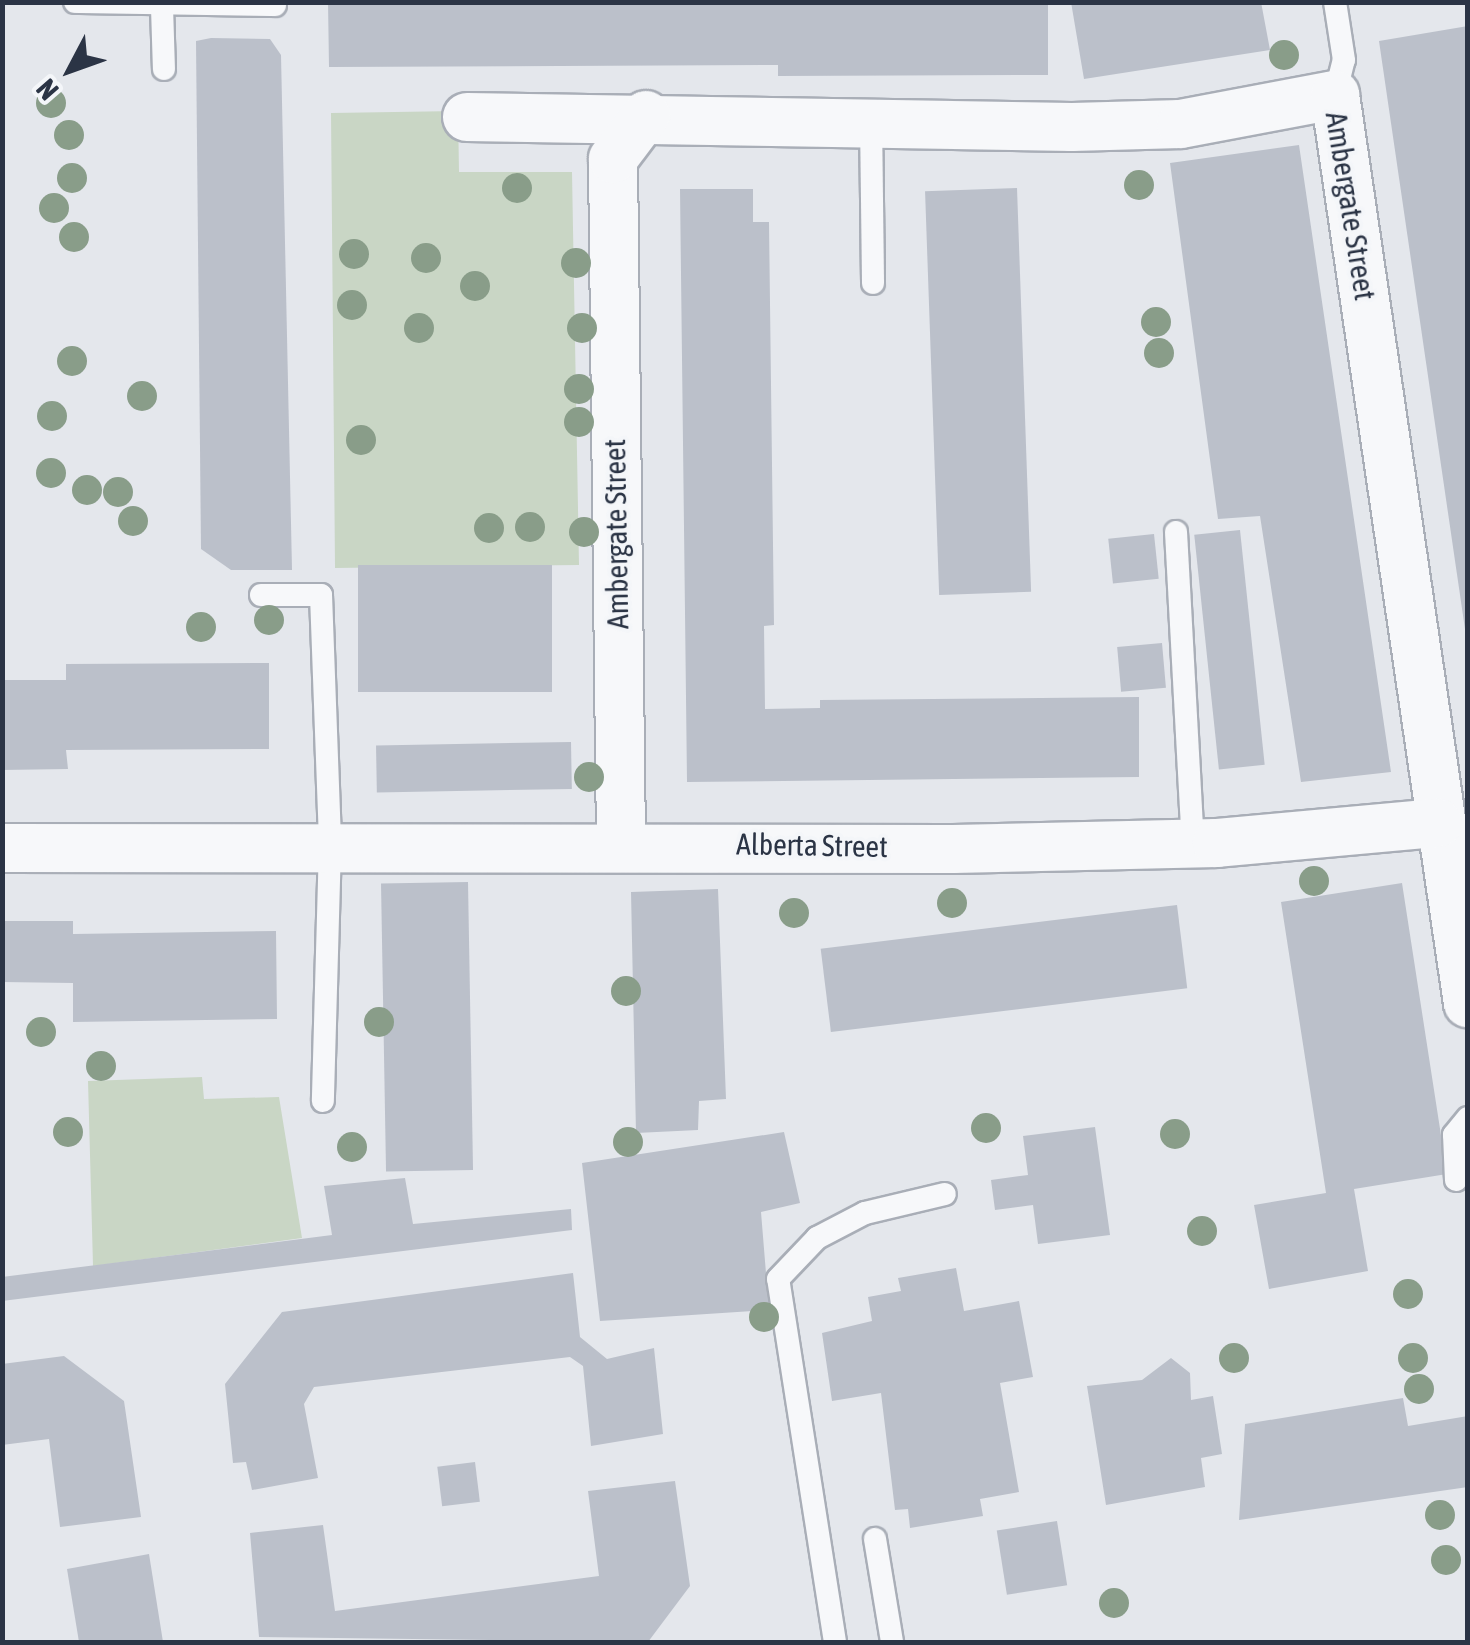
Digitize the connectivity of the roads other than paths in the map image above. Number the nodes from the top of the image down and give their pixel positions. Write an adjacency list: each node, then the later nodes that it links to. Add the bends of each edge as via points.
1 (76, 2): 4 (lane)
2 (1335, 2): 6 (lane, via 1344,60)
3 (275, 5): 4 (lane)
4 (162, 8): 5 (lane)
5 (164, 68)
6 (1335, 95): 9 (street, Ambergate Street, via 1181,124); 13 (street, Ambergate Street)
7 (646, 115): 8 (street, Ambergate Street); 9 (street, Ambergate Street); 15 (street, Ambergate Street, via 612,158)
8 (467, 117)
9 (871, 118): 10 (lane)
10 (874, 283)
11 (1176, 532): 14 (lane)
12 (261, 595): 16 (lane, via 322,596)
13 (1438, 823): 14 (street, Alberta Street); 18 (street)
14 (1193, 842): 15 (street, Alberta Street)
15 (621, 843): 16 (street, Alberta Street)
16 (330, 846): 17 (street, Alberta Street); 19 (lane)
17 (2, 848)
18 (1468, 1003)
19 (324, 1101)
20 (1468, 1118): 21 (lane, via 1454,1135)
21 (1456, 1180)
22 (945, 1194): 24 (lane, via 849,1222 818,1238 778,1279)
23 (875, 1539): 25 (lane)
24 (836, 1642)
25 (892, 1642)

